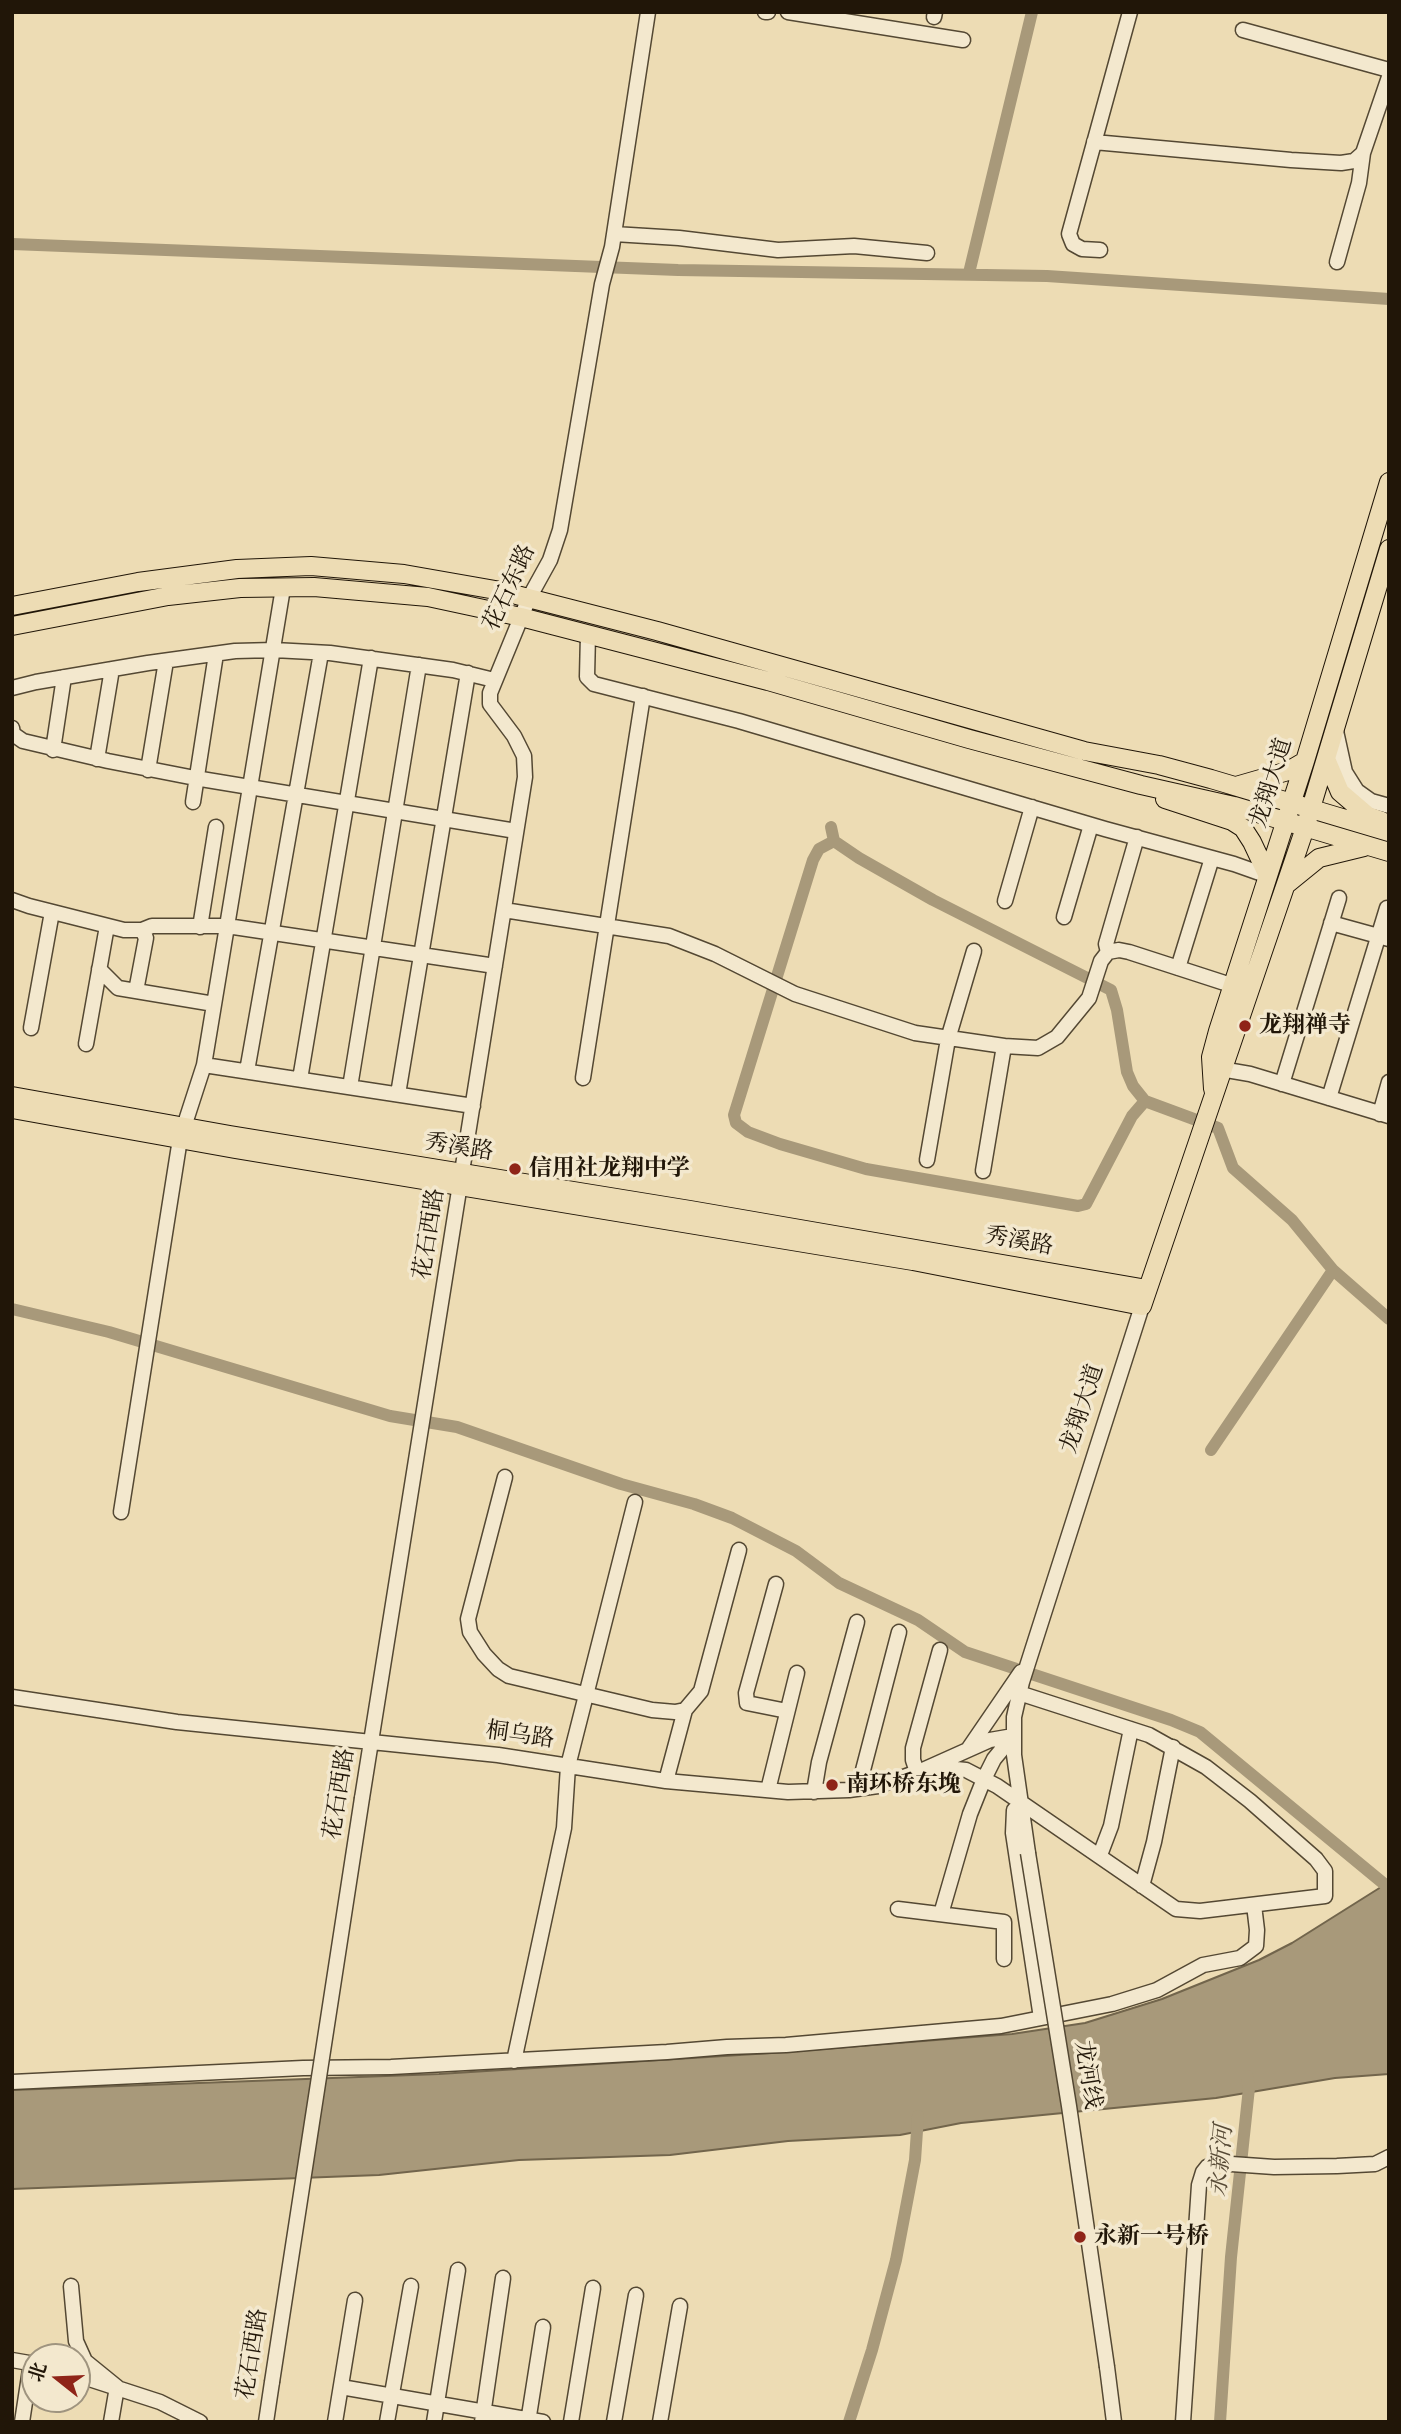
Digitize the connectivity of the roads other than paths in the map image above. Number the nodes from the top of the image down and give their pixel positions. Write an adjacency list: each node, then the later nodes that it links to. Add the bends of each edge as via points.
1 (648, 12): 10 (street, 花石东路)
2 (788, 12): 5 (street)
3 (1130, 12): 8 (street)
4 (1243, 30): 6 (street)
5 (963, 40)
6 (1389, 70)
7 (1389, 77): 9 (street)
8 (1094, 142): 9 (street, via 1341,163 1354,161); 11 (street, via 1069,234 1073,244 1082,249)
9 (1363, 153): 13 (street)
10 (613, 241): 12 (street, via 679,238 778,250 855,246); 17 (street, 花石东路, via 560,530)
11 (1100, 250)
12 (927, 253)
13 (1337, 262)
14 (1389, 482): 39 (main road, 龙翔大道)
15 (1389, 549): 35 (main road, 龙翔大道)
16 (283, 588): 19 (main road, via 396,593); 20 (main road, via 168,596); 22 (street)
17 (529, 598): 18 (main road, via 404,574 281,566 175,576); 19 (street, 花石东路); 43 (main road, via 1084,751)
18 (12, 607)
19 (521, 617): 21 (main road); 31 (street, 花石东路)
20 (12, 626)
21 (588, 634): 33 (street, via 587,677 593,684); 42 (main road)
22 (274, 650): 23 (street); 24 (street); 44 (street)
23 (321, 653): 25 (street); 45 (street)
24 (216, 654): 26 (street); 41 (street)
25 (371, 659): 27 (street); 47 (street)
26 (166, 661): 28 (street); 40 (street)
27 (419, 665): 29 (street); 52 (street)
28 (112, 669): 30 (street); 37 (street)
29 (468, 673): 31 (street); 53 (street)
30 (64, 677): 32 (street); 36 (street)
31 (495, 680): 59 (street, 花石东路, via 490,704 524,756)
32 (12, 688)
33 (643, 696): 50 (street); 77 (street)
34 (12, 727): 36 (street, via 13,734 23,741)
35 (1335, 728): 38 (main road, 龙翔大道); 49 (street, via 1345,772 1357,792)
36 (54, 750): 37 (street)
37 (97, 759): 40 (street)
38 (1326, 759): 51 (main road, 龙翔大道); 55 (main road, via 1340,792 1368,816)
39 (1304, 761): 43 (main road, via 1288,771); 48 (main road, 龙翔大道)
40 (148, 769): 41 (street)
41 (197, 778): 44 (street); 46 (street)
42 (1141, 786): 54 (main road); 65 (main road, via 1243,828)
43 (1235, 786): 48 (main road)
44 (251, 787): 45 (street); 76 (street)
45 (296, 795): 47 (street); 80 (street)
46 (193, 802)
47 (347, 803): 52 (street); 82 (street)
48 (1291, 803): 51 (main road); 54 (main road, 龙翔大道)
49 (1389, 806)
50 (1032, 807): 56 (street); 69 (street)
51 (1310, 809): 58 (main road, 龙翔大道); 60 (main road)
52 (395, 811): 53 (street); 83 (street)
53 (443, 820): 59 (street); 86 (street)
54 (1285, 821): 58 (main road); 65 (main road, 龙翔大道)
55 (1389, 824)
56 (1091, 825): 61 (street); 73 (street)
57 (216, 827): 78 (street)
58 (1305, 828): 62 (main road); 66 (main road, 龙翔大道)
59 (516, 831): 71 (street, 花石东路)
60 (1389, 832)
61 (1136, 837): 64 (street); 85 (street, via 1106,944)
62 (1367, 846): 63 (main road); 66 (main road, via 1319,858)
63 (1389, 852)
64 (1212, 858): 65 (street); 88 (street)
65 (1268, 876): 90 (main road, 龙翔大道)
66 (1287, 884): 100 (main road, 龙翔大道)
67 (1339, 898): 74 (street)
68 (12, 900): 72 (street)
69 (1004, 901)
70 (1387, 908): 81 (street)
71 (504, 910): 77 (street); 87 (street, 花石东路)
72 (52, 912): 75 (street); 95 (street)
73 (1064, 917)
74 (1331, 923): 81 (street); 105 (street)
75 (107, 926): 79 (street); 89 (street)
76 (227, 926): 78 (street); 80 (street); 94 (street)
77 (607, 926): 96 (street, via 669,936 796,994 915,1033); 102 (street)
78 (200, 927): 79 (street)
79 (142, 930): 92 (street, via 146,938)
80 (272, 932): 82 (street); 101 (street)
81 (1383, 938): 109 (street)
82 (324, 940): 83 (street); 103 (street)
83 (373, 947): 86 (street); 106 (street)
84 (974, 951): 96 (street)
85 (1108, 952): 88 (street, via 1119,950); 98 (street, via 1088,998 1057,1037 1038,1048)
86 (421, 955): 87 (street); 107 (street)
87 (495, 966): 110 (street, 花石东路)
88 (1178, 968): 90 (street)
89 (99, 969): 91 (street); 93 (street)
90 (1234, 986): 100 (main road, 龙翔大道, via 1211,1057)
91 (118, 988): 92 (street); 93 (street)
92 (136, 991): 94 (street)
93 (93, 1002): 97 (street)
94 (214, 1004): 99 (street)
95 (32, 1028)
96 (948, 1039): 98 (street); 114 (street)
97 (86, 1044)
98 (1004, 1046): 115 (street)
99 (204, 1065): 101 (street); 113 (street)
100 (1218, 1068): 105 (street); 117 (main road, 龙翔大道, via 1199,1140)
101 (247, 1071): 103 (street)
102 (583, 1078)
103 (300, 1079): 106 (street)
104 (1389, 1082): 112 (street)
105 (1282, 1084): 109 (street)
106 (350, 1087): 107 (street)
107 (398, 1094): 110 (street)
108 (12, 1096): 113 (main road, 秀溪路)
109 (1329, 1098): 112 (street)
110 (473, 1106): 116 (street, 花石东路)
111 (12, 1109): 113 (main road, 秀溪路)
112 (1384, 1115)
113 (181, 1133): 116 (main road, 秀溪路); 120 (street)
114 (927, 1160)
115 (983, 1171)
116 (461, 1180): 117 (main road, 秀溪路); 135 (street, 花石西路)
117 (1144, 1298): 126 (street, 龙翔大道)
118 (505, 1477): 129 (street, via 468,1619 470,1632 484,1654 509,1676)
119 (635, 1502): 129 (street)
120 (121, 1512)
121 (739, 1549): 131 (street, via 701,1691)
122 (776, 1584): 132 (street, via 746,1693 747,1703)
123 (857, 1622): 144 (street)
124 (899, 1632): 142 (street, via 862,1774)
125 (940, 1650): 139 (street, via 913,1748 913,1760)
126 (1029, 1659): 128 (street, 龙翔大道); 137 (street)
127 (797, 1673): 132 (street)
128 (1020, 1688): 133 (street); 134 (street, 龙翔大道)
129 (586, 1695): 131 (street, via 652,1710); 138 (street)
130 (12, 1697): 135 (street, 桐乌路)
131 (685, 1710): 141 (street)
132 (787, 1711): 143 (street)
133 (1131, 1729): 136 (street); 146 (street, via 1111,1826)
134 (1013, 1736): 137 (street, 桐乌路); 140 (street); 145 (street, 龙河线)
135 (372, 1742): 138 (street, 桐乌路); 174 (street, 花石西路, bridge)
136 (1173, 1747): 147 (street); 148 (street, via 1250,1801 1325,1871 1325,1896)
137 (967, 1751): 139 (street, 桐乌路)
138 (568, 1766): 141 (street, 桐乌路); 153 (street, via 564,1828)
139 (924, 1769): 140 (street, via 966,1770); 142 (street, 桐乌路)
140 (984, 1779): 145 (street); 150 (street)
141 (666, 1781): 143 (street, 桐乌路)
142 (863, 1788): 144 (street, 桐乌路)
143 (768, 1790): 144 (street, 桐乌路)
144 (814, 1792)
145 (1021, 1804): 146 (street); 152 (street, via 1014,1810 1013,1833); 182 (street, 龙河线, bridge)
146 (1100, 1855): 147 (street)
147 (1142, 1886): 148 (street, via 1186,1912)
148 (1254, 1905): 152 (street, via 1256,1946 1240,1958 1203,1965 1157,1990 1112,2004)
149 (898, 1909): 150 (street)
150 (941, 1914): 151 (street, via 1004,1922)
151 (1004, 1959)
152 (1041, 2018): 153 (street, via 975,2029 826,2042)
153 (514, 2061): 154 (street)
154 (12, 2082)
155 (1389, 2157): 183 (street, via 1376,2164 1217,2163 1203,2172)
156 (458, 2270): 169 (street)
157 (503, 2278): 170 (street)
158 (71, 2286): 166 (street, via 76,2341 85,2361)
159 (411, 2286): 168 (street)
160 (593, 2288): 179 (street)
161 (636, 2295): 180 (street)
162 (355, 2300): 167 (street)
163 (680, 2306): 181 (street)
164 (543, 2327): 171 (street)
165 (91, 2379): 166 (street)
166 (117, 2387): 172 (street); 173 (street)
167 (341, 2387): 168 (street); 175 (street)
168 (392, 2396): 169 (street); 176 (street)
169 (437, 2403): 170 (street); 177 (street)
170 (483, 2417): 171 (street)
171 (528, 2421): 178 (street)
172 (111, 2422)
173 (200, 2422)
174 (266, 2422)
175 (335, 2422)
176 (387, 2422)
177 (434, 2422)
178 (543, 2422)
179 (571, 2422)
180 (614, 2422)
181 (660, 2422)
182 (1114, 2422)
183 (1183, 2422)

